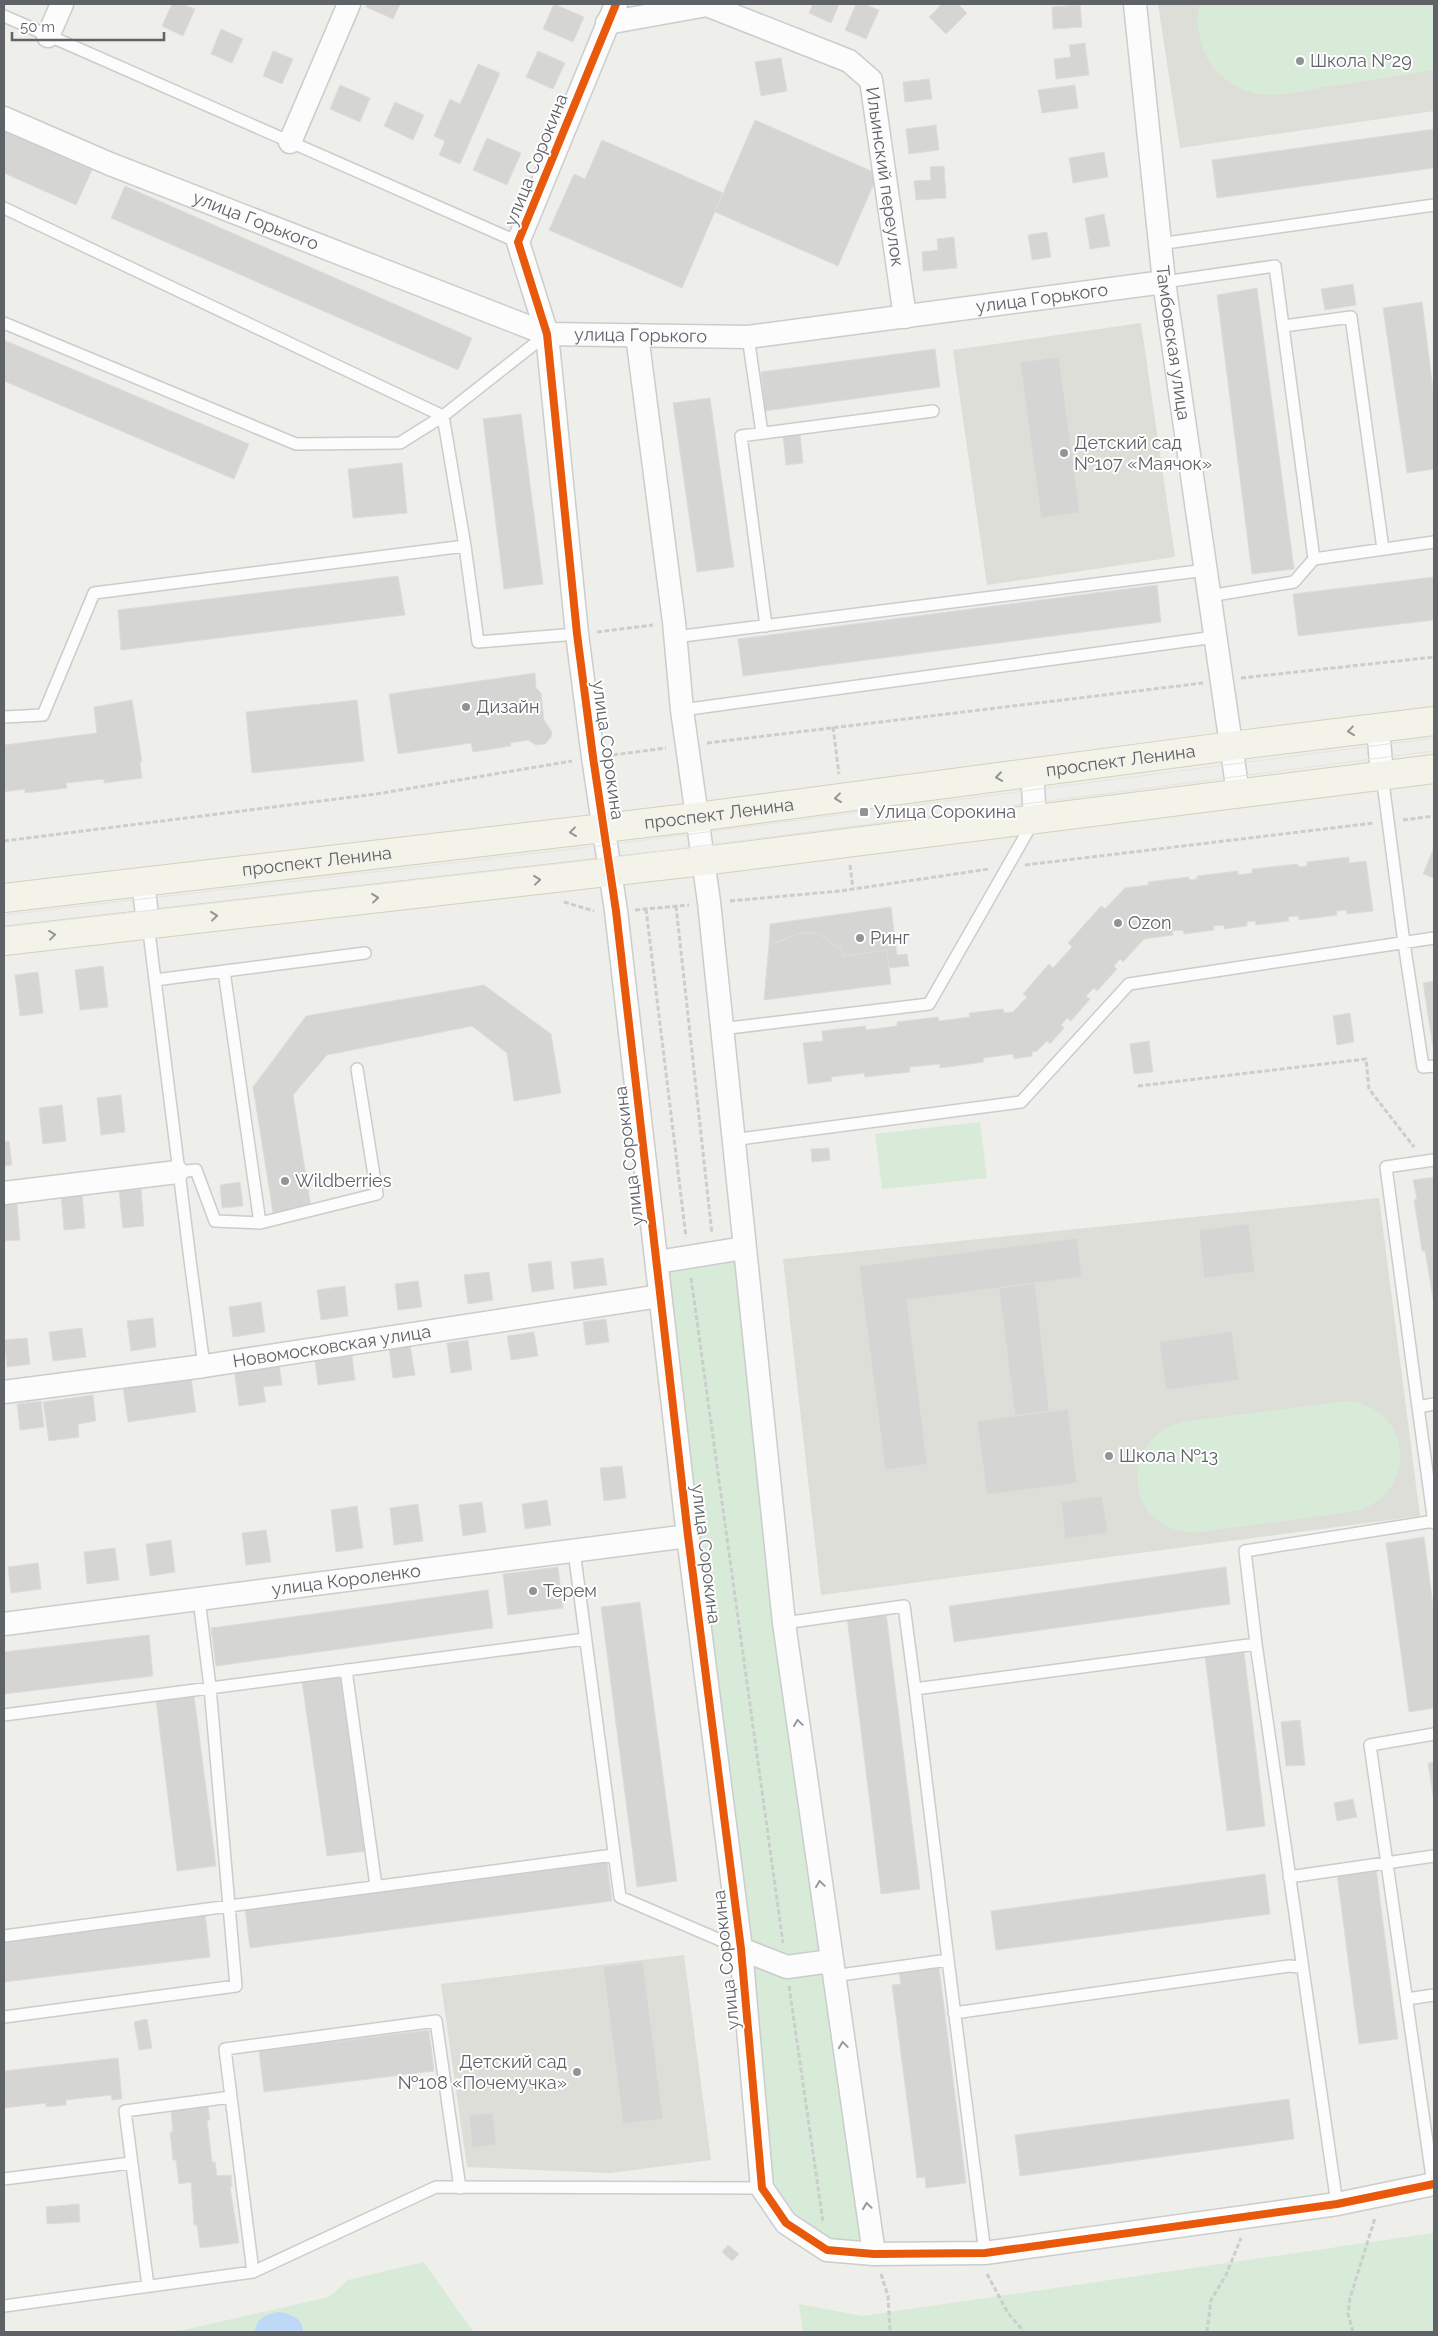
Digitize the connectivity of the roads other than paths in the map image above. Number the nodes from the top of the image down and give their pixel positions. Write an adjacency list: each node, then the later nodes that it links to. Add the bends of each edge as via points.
1 (62, 4): 6 (street)
2 (349, 4): 8 (street)
3 (1135, 4): 12 (street, Тамбовская улица)
4 (612, 13): 11 (street, улица Сорокина); 14 (street, Ильинский переулок, via 707,5 849,62 871,80)
5 (4, 16): 6 (lane)
6 (48, 36): 8 (lane)
7 (4, 118): 17 (street, улица Горького, via 110,164)
8 (290, 142): 11 (lane)
9 (1434, 206): 12 (lane)
10 (4, 208): 21 (lane)
11 (518, 242): 17 (street, улица Сорокина)
12 (1159, 244): 13 (street, Тамбовская улица)
13 (1164, 282): 14 (street, улица Горького); 16 (lane, via 1275,266); 27 (street, Тамбовская улица)
14 (905, 317): 19 (street, улица Горького)
15 (4, 323): 21 (lane, via 296,444 400,443)
16 (1284, 326): 25 (lane, via 1351,317); 26 (lane)
17 (547, 334): 18 (street, улица Горького); 21 (lane); 31 (street, улица Сорокина)
18 (637, 335): 19 (street, улица Горького); 30 (street)
19 (748, 337): 22 (lane)
20 (933, 411): 22 (lane)
21 (443, 416): 24 (lane)
22 (762, 433): 29 (lane, via 742,436)
23 (1434, 542): 25 (lane)
24 (465, 546): 31 (lane, via 478,642); 34 (lane, via 94,593 43,715)
25 (1383, 549): 26 (lane)
26 (1314, 559): 28 (lane, via 1294,582)
27 (1206, 570): 28 (street, Тамбовская улица); 29 (lane)
28 (1209, 596): 32 (street, Тамбовская улица)
29 (766, 626): 30 (lane)
30 (674, 630): 33 (street)
31 (577, 634): 44 (street, улица Сорокина)
32 (1215, 637): 33 (lane); 37 (street, Тамбовская улица)
33 (682, 710): 42 (street)
34 (4, 717)
35 (1434, 721): 36 (main road, проспект Ленина)
36 (1378, 728): 37 (main road, проспект Ленина, one-way to 37); 40 (street)
37 (1231, 746): 39 (main road, проспект Ленина); 41 (street, Тамбовская улица)
38 (1434, 769): 40 (main road)
39 (1032, 772): 42 (main road, проспект Ленина, one-way to 42); 43 (street)
40 (1382, 775): 41 (main road); 52 (lane)
41 (1238, 792): 43 (main road)
42 (697, 817): 44 (main road, проспект Ленина); 45 (street)
43 (1036, 818): 45 (main road); 56 (lane, via 929,1004)
44 (603, 828): 46 (street, улица Сорокина); 47 (main road, проспект Ленина, one-way to 47)
45 (704, 861): 46 (main road); 56 (street)
46 (610, 872): 49 (main road, one-way to 46); 65 (street, улица Сорокина)
47 (143, 882): 48 (main road, проспект Ленина); 49 (street)
48 (4, 898)
49 (148, 923): 51 (main road, one-way to 49); 55 (lane)
50 (1434, 938): 52 (lane)
51 (4, 941)
52 (1404, 943): 57 (lane, via 1423,1067); 59 (lane, via 1129,984 1021,1102)
53 (365, 953): 54 (lane)
54 (224, 971): 55 (lane); 63 (lane)
55 (155, 980): 61 (lane)
56 (721, 1029): 59 (street)
57 (1434, 1066)
58 (357, 1069): 63 (lane, via 377,1194)
59 (732, 1140): 64 (street)
60 (1430, 1161): 70 (lane, via 1386,1167)
61 (178, 1172): 62 (street); 63 (lane, via 196,1170 215,1221); 67 (lane)
62 (4, 1192)
63 (260, 1223)
64 (744, 1248): 65 (street); 75 (street)
65 (657, 1262): 66 (street, улица Сорокина)
66 (660, 1296): 67 (street, Новомосковская улица); 72 (street, улица Сорокина)
67 (204, 1366): 68 (street, Новомосковская улица)
68 (4, 1392)
69 (1434, 1404): 70 (lane)
70 (1418, 1407): 71 (lane)
71 (1434, 1522): 78 (lane, via 1245,1551)
72 (688, 1536): 73 (street, улица Короленко); 91 (street, улица Сорокина)
73 (574, 1551): 74 (street, улица Короленко); 77 (lane)
74 (199, 1599): 76 (street, улица Короленко); 80 (lane)
75 (784, 1623): 81 (lane, via 904,1606); 94 (street, one-way to 75)
76 (4, 1624)
77 (585, 1639): 79 (lane); 84 (lane)
78 (1256, 1644): 81 (lane); 87 (lane)
79 (346, 1670): 80 (lane); 88 (lane)
80 (210, 1687): 82 (lane); 89 (lane)
81 (915, 1689): 92 (lane)
82 (4, 1714)
83 (1434, 1734): 86 (lane, via 1370,1745)
84 (613, 1855): 88 (lane); 91 (lane, via 620,1897)
85 (1434, 1856): 86 (lane)
86 (1387, 1863): 87 (lane); 96 (lane)
87 (1289, 1877): 93 (lane)
88 (376, 1886): 89 (lane)
89 (229, 1906): 90 (lane); 98 (lane, via 236,1986)
90 (4, 1936)
91 (741, 1949): 94 (street, via 787,1967); 104 (street, улица Сорокина)
92 (948, 1960): 94 (lane); 97 (lane)
93 (1301, 1967): 97 (lane, via 1288,1966); 105 (lane)
94 (832, 1968): 107 (street, one-way to 94)
95 (1434, 1995): 96 (lane)
96 (1407, 1999): 102 (lane)
97 (954, 2014): 106 (lane)
98 (4, 2017)
99 (231, 2097): 100 (lane, via 125,2111); 103 (lane, via 225,2049 436,2021); 108 (lane)
100 (131, 2163): 101 (lane); 109 (lane)
101 (4, 2179)
102 (1433, 2184): 105 (street, улица Сорокина)
103 (460, 2188): 104 (lane); 108 (lane, via 436,2187)
104 (762, 2188): 107 (street, улица Сорокина, via 786,2223 827,2250)
105 (1337, 2204): 106 (street, улица Сорокина)
106 (985, 2253): 107 (street, улица Сорокина)
107 (874, 2254)
108 (253, 2272): 109 (lane)
109 (148, 2286): 110 (lane)
110 (4, 2306)

